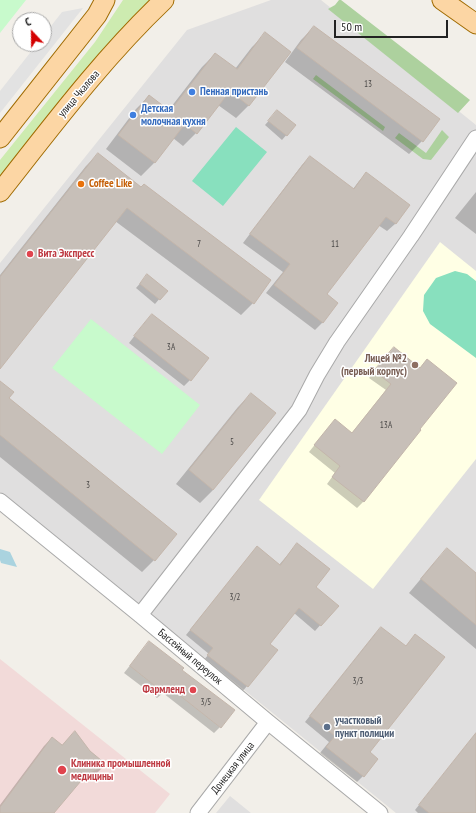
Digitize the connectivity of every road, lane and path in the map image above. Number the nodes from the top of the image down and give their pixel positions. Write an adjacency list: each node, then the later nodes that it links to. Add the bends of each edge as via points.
1 (105, 0): 5 (main road, via 97,15)
2 (164, 0): 7 (main road, улица Чкалова, via 68,106)
3 (442, 0): 4 (main road)
4 (476, 24)
5 (0, 138)
6 (476, 138): 9 (street, via 337,342 299,410)
7 (0, 192)
8 (0, 501): 9 (street, Бассейный переулок)
9 (140, 615): 10 (street, Бассейный переулок)
10 (268, 722): 11 (street, Донецкая улица); 12 (street, Бассейный переулок)
11 (198, 813)
12 (380, 813)

